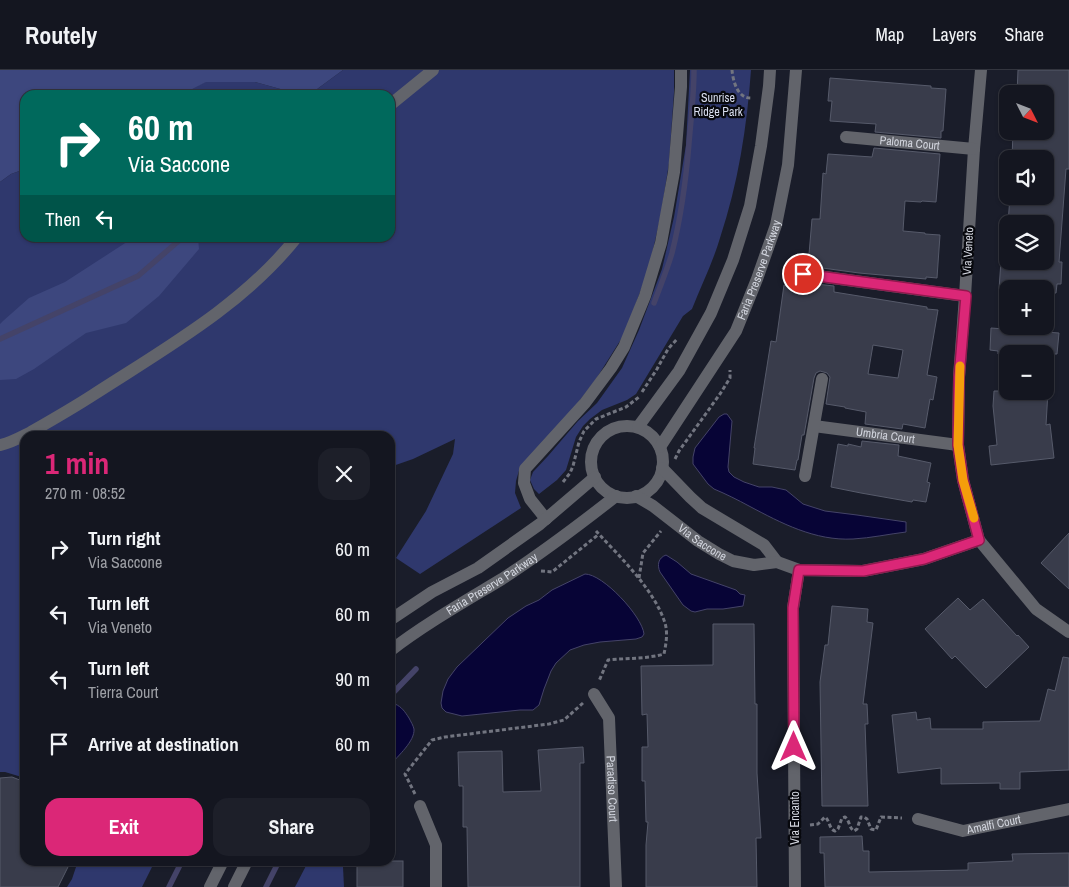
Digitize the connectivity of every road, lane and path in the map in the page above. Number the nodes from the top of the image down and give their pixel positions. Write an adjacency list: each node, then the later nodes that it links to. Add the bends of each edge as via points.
1 (433, 70): 8 (street)
2 (681, 70): 31 (street, via 674,172 661,243 645,296 624,347 611,368 585,403 525,469 524,483 530,499)
3 (732, 70): 7 (path, via 741,94)
4 (770, 70): 18 (street, via 750,206 733,260 711,313 679,371)
5 (796, 70): 23 (street, Faria Preserve Parkway, via 788,165 776,225 757,279 736,331)
6 (980, 70): 10 (street, Via Veneto)
7 (752, 98)
8 (395, 101)
9 (846, 137): 10 (street, Paloma Court)
10 (974, 149): 13 (street, Via Veneto)
11 (293, 242): 19 (street, via 239,296 183,337)
12 (803, 274): 13 (street)
13 (966, 296): 22 (street, Via Veneto, via 959,377)
14 (668, 349): 28 (path, via 640,396 626,407 596,418 584,431 570,473)
15 (730, 378): 24 (path, via 679,451)
16 (822, 379): 17 (street)
17 (814, 426): 22 (street, Umbria Court); 26 (street)
18 (638, 427): 23 (street, via 654,438); 27 (street, via 615,428 596,443 591,466)
19 (33, 431)
20 (20, 438): 21 (street)
21 (0, 445)
22 (958, 445): 34 (street, Via Veneto, via 963,480)
23 (660, 447): 25 (street)
24 (678, 465)
25 (662, 468): 30 (street, via 653,486); 35 (street, Via Saccone, via 702,508 764,545)
26 (805, 476)
27 (594, 478): 29 (street, via 607,492); 31 (street, Faria Preserve Parkway)
28 (561, 483)
29 (616, 496): 30 (street); 32 (street, Faria Preserve Parkway)
30 (636, 496): 35 (street, Via Saccone, via 698,541 733,561 754,566)
31 (546, 519): 38 (street, Faria Preserve Parkway, via 478,568 432,592)
32 (586, 520): 37 (path); 40 (street, Faria Preserve Parkway)
33 (665, 527): 37 (path, via 643,553)
34 (979, 540): 36 (street, Via Saccone, via 924,559 863,571); 39 (street, Via Veneto, via 1036,609)
35 (777, 562): 36 (street, Via Saccone)
36 (799, 570): 45 (street, Via Encanto, via 793,608)
37 (639, 579): 41 (path, via 666,625 664,654 652,658 608,660)
38 (395, 617)
39 (1069, 632)
40 (395, 647)
41 (594, 694): 42 (path, via 564,720 550,724 432,740 405,774); 51 (street, Paradiso Court, via 609,718)
42 (420, 806): 50 (street, via 436,845)
43 (1069, 809): 44 (street, Amalfi Court, via 963,831)
44 (918, 819): 45 (path, via 881,817 876,830 871,829 864,817 854,831 845,817 836,831 825,817 816,825)
45 (795, 826): 52 (street, Via Encanto)
46 (220, 866): 48 (street)
47 (244, 866): 49 (street)
48 (210, 887)
49 (234, 887)
50 (436, 887)
51 (616, 887)
52 (795, 887)

